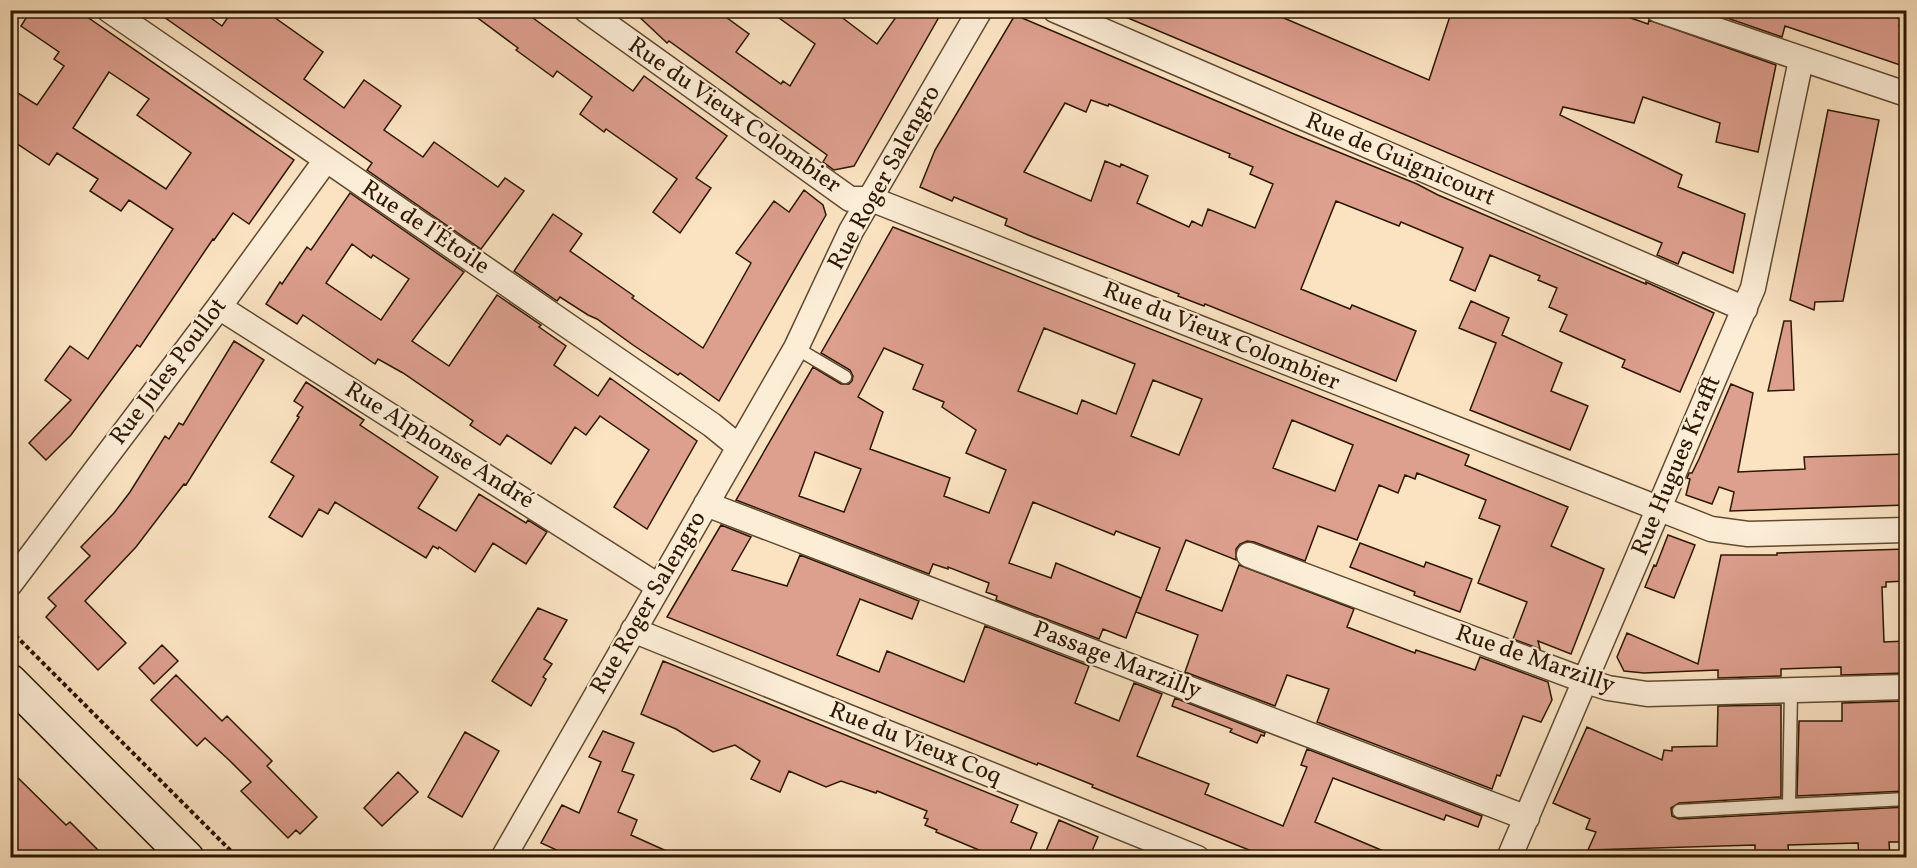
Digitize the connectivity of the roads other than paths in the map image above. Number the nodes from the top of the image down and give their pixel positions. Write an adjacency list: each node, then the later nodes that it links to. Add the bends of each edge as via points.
1 (109, 10): 8 (street, Rue de l'Étoile)
2 (586, 10): 9 (street, Rue du Vieux Colombier, via 850,199)
3 (980, 10): 9 (street, Rue Roger Salengro)
4 (1056, 10): 11 (street, Rue de Guignicourt)
5 (1658, 10): 6 (street)
6 (1802, 60): 7 (street); 11 (street, Rue Hugues Krafft, via 1759,263)
7 (1906, 94)
8 (326, 160): 10 (street, Rue Jules Poullot); 14 (street, Rue de l'Étoile)
9 (871, 199): 12 (street, Rue Roger Salengro, via 851,231); 16 (street, Rue du Vieux Colombier)
10 (219, 307): 19 (street, Rue Jules Poullot); 20 (street, Rue Alphonse André)
11 (1745, 309): 16 (street, Rue Hugues Krafft)
12 (796, 348): 13 (lane); 14 (street, Rue Roger Salengro)
13 (845, 377)
14 (740, 447): 15 (street, Rue Roger Salengro)
15 (706, 504): 20 (street, Rue Roger Salengro); 29 (street, Passage Marzilly)
16 (1658, 509): 17 (street, Rue du Vieux Colombier, via 1711,529 1748,534); 23 (street, Rue Hugues Krafft)
17 (1906, 530)
18 (1249, 555): 23 (street, Rue de Marzilly)
19 (10, 584)
20 (658, 586): 21 (street, Rue Roger Salengro)
21 (633, 630): 31 (street, Rue Roger Salengro); 33 (street, Rue du Vieux Coq)
22 (10, 681): 30 (main road)
23 (1586, 681): 25 (street, Rue de Marzilly, via 1647,694); 29 (street, Rue Hugues Krafft)
24 (1906, 687): 25 (street, Rue de Marzilly)
25 (1791, 690): 27 (lane)
26 (1906, 799): 27 (lane)
27 (1789, 805): 28 (lane)
28 (1679, 811)
29 (1527, 818): 34 (street, Rue Hugues Krafft)
30 (169, 845): 32 (main road)
31 (512, 855)
32 (187, 858)
33 (1197, 858)
34 (1509, 858)

